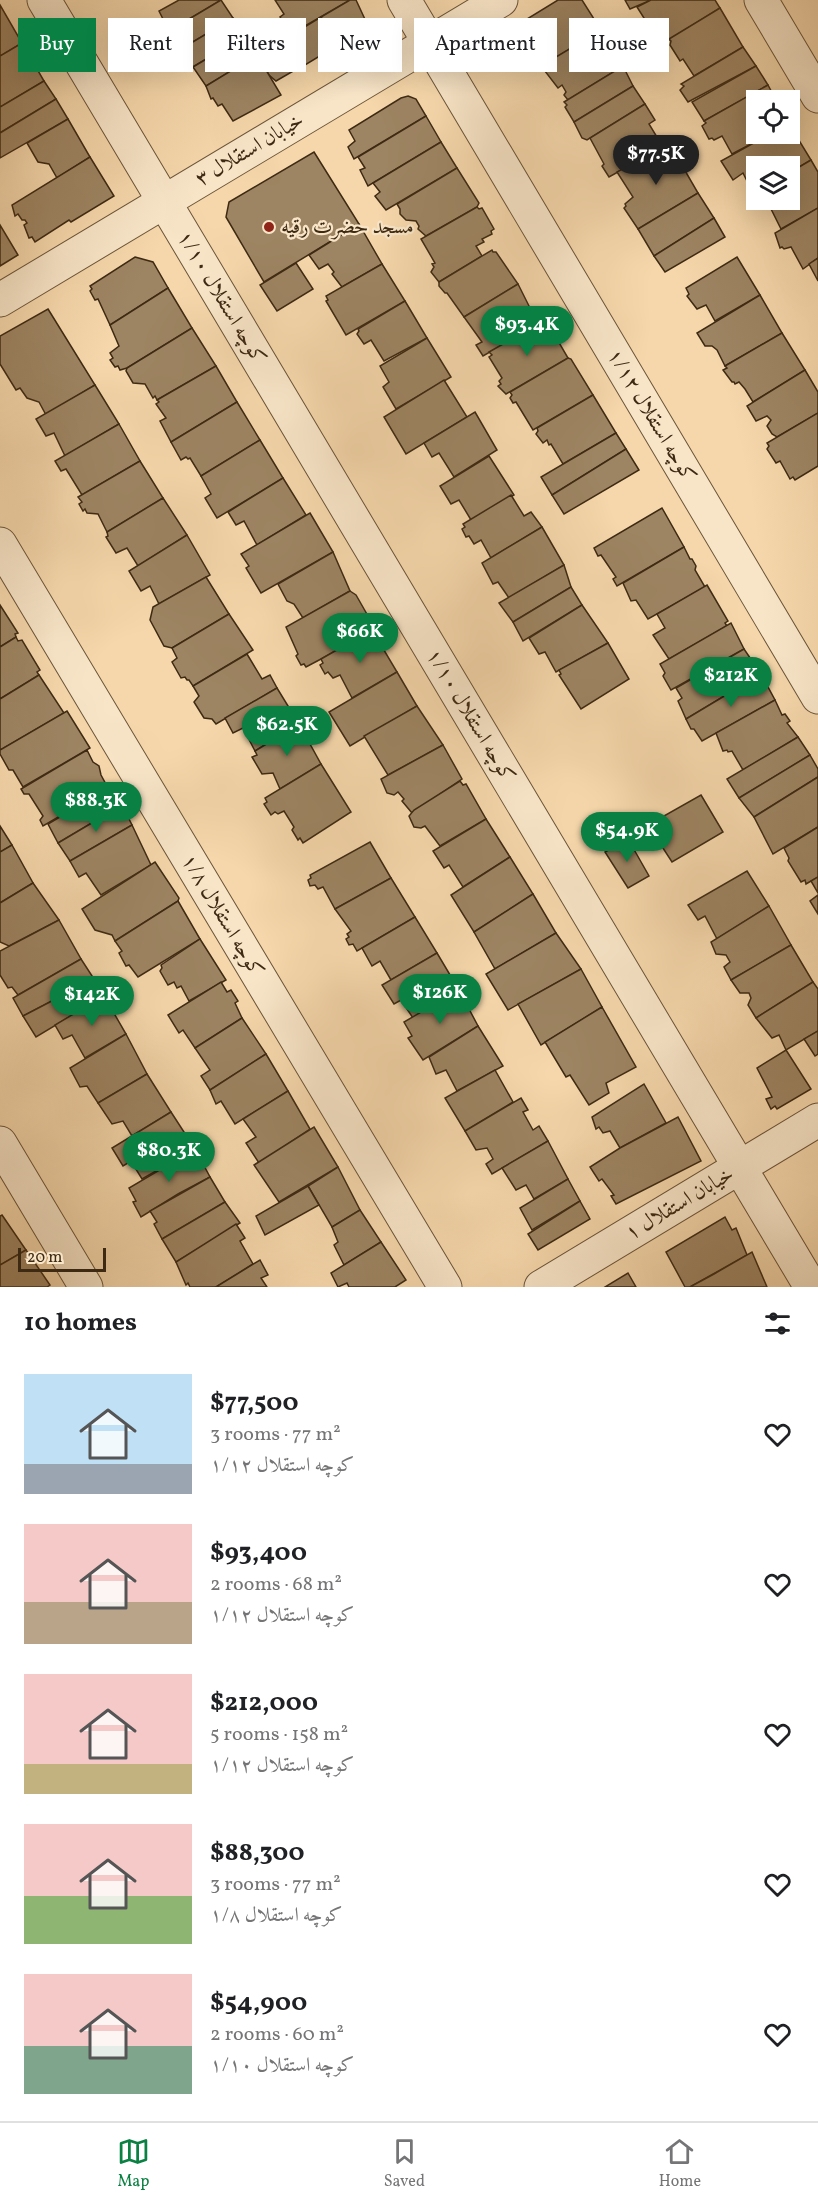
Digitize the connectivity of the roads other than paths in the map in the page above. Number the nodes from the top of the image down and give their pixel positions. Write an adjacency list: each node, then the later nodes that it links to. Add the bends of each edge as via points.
1 (44, 0): 10 (street, کوچه استقلال ۱/۱۰)
2 (404, 0): 5 (street, کوچه استقلال ۱/۱۲)
3 (501, 0): 6 (street, خیابان استقلال ۳)
4 (760, 0): 9 (street)
5 (415, 18)
6 (471, 18)
7 (414, 52): 10 (street, خیابان استقلال ۳)
8 (448, 72): 13 (street, کوچه استقلال ۱/۱۲)
9 (818, 96)
10 (164, 202): 11 (street, خیابان استقلال ۳); 16 (street, کوچه استقلال ۱/۱۰)
11 (0, 300)
12 (0, 544): 18 (street, کوچه استقلال ۱/۸)
13 (818, 697)
14 (818, 1120): 16 (street, خیابان استقلال ۱)
15 (0, 1143): 17 (street)
16 (739, 1168): 19 (street, خیابان استقلال ۱); 20 (street, کوچه استقلال ۱/۱۰)
17 (86, 1287)
18 (445, 1287)
19 (541, 1287)
20 (811, 1287)

